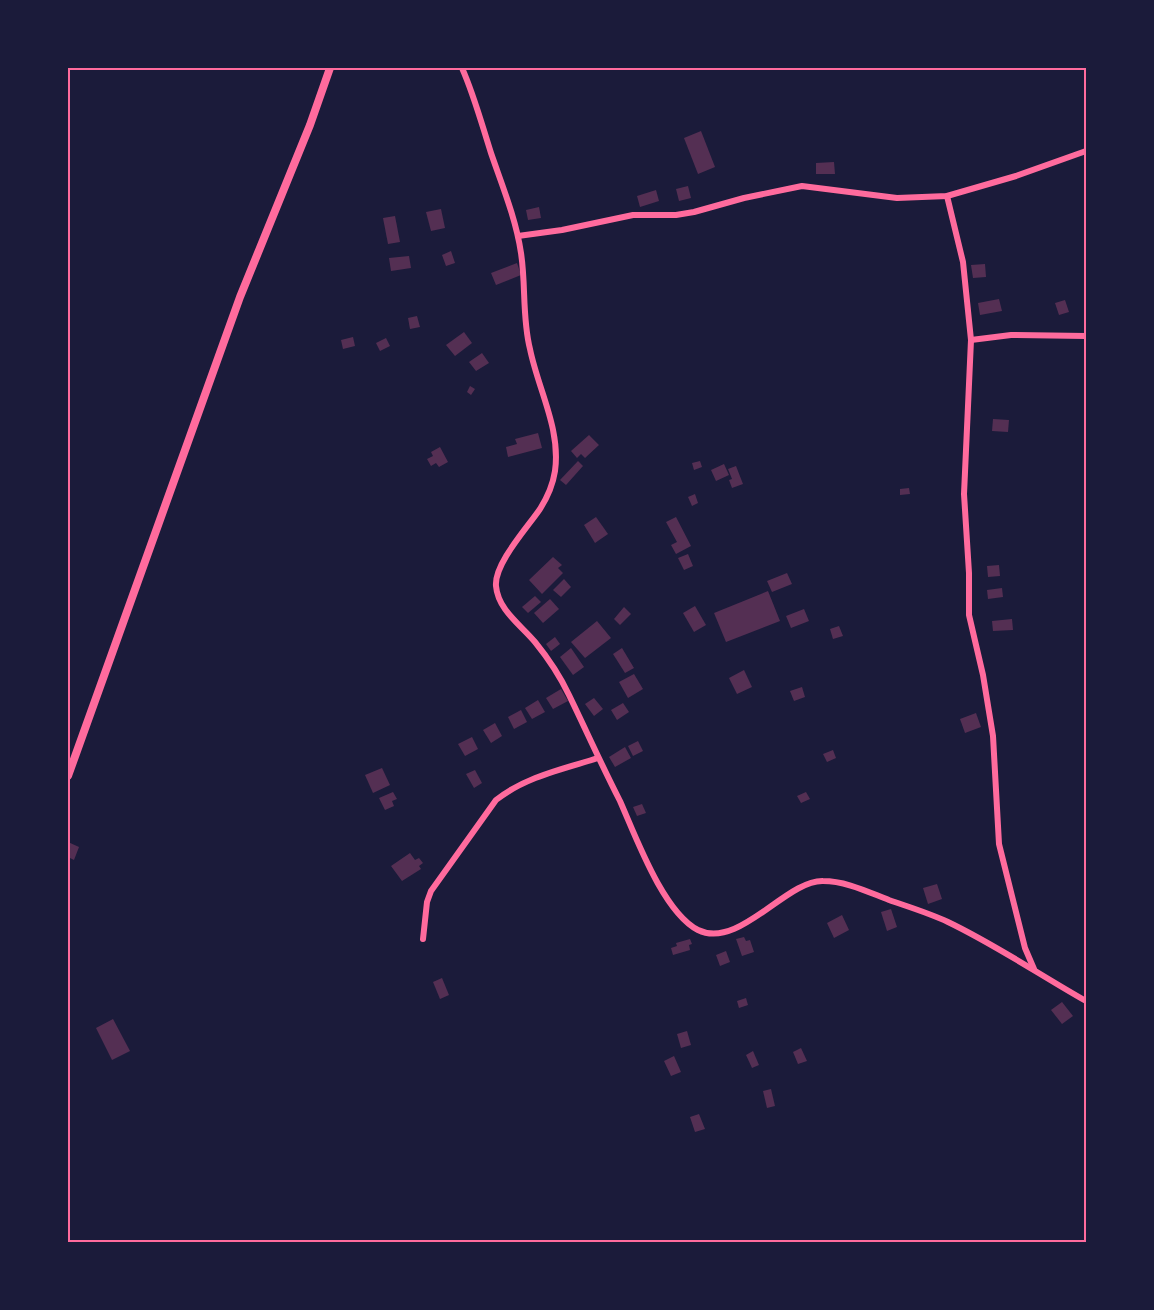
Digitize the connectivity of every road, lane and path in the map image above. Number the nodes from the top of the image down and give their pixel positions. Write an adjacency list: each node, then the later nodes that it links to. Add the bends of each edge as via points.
1 (330, 68): 9 (street, via 240,297)
2 (462, 68): 5 (street)
3 (1086, 151): 4 (street)
4 (947, 196): 5 (street, via 897,198 802,186 694,212 633,215); 7 (street, via 963,262)
5 (518, 236): 8 (street, via 528,345 550,420 555,471 542,506 502,563 495,583 501,602 563,683)
6 (1086, 336): 7 (street, via 1011,335)
7 (971, 340): 11 (street, via 964,494 969,615 993,736 999,844)
8 (598, 758): 10 (street, via 523,783 495,800 430,891); 11 (street, via 666,896 683,919 698,929 710,933 727,930 763,913 801,886 820,880 848,884 945,920)
9 (68, 776)
10 (423, 939)
11 (1034, 970): 12 (street)
12 (1086, 1001)

